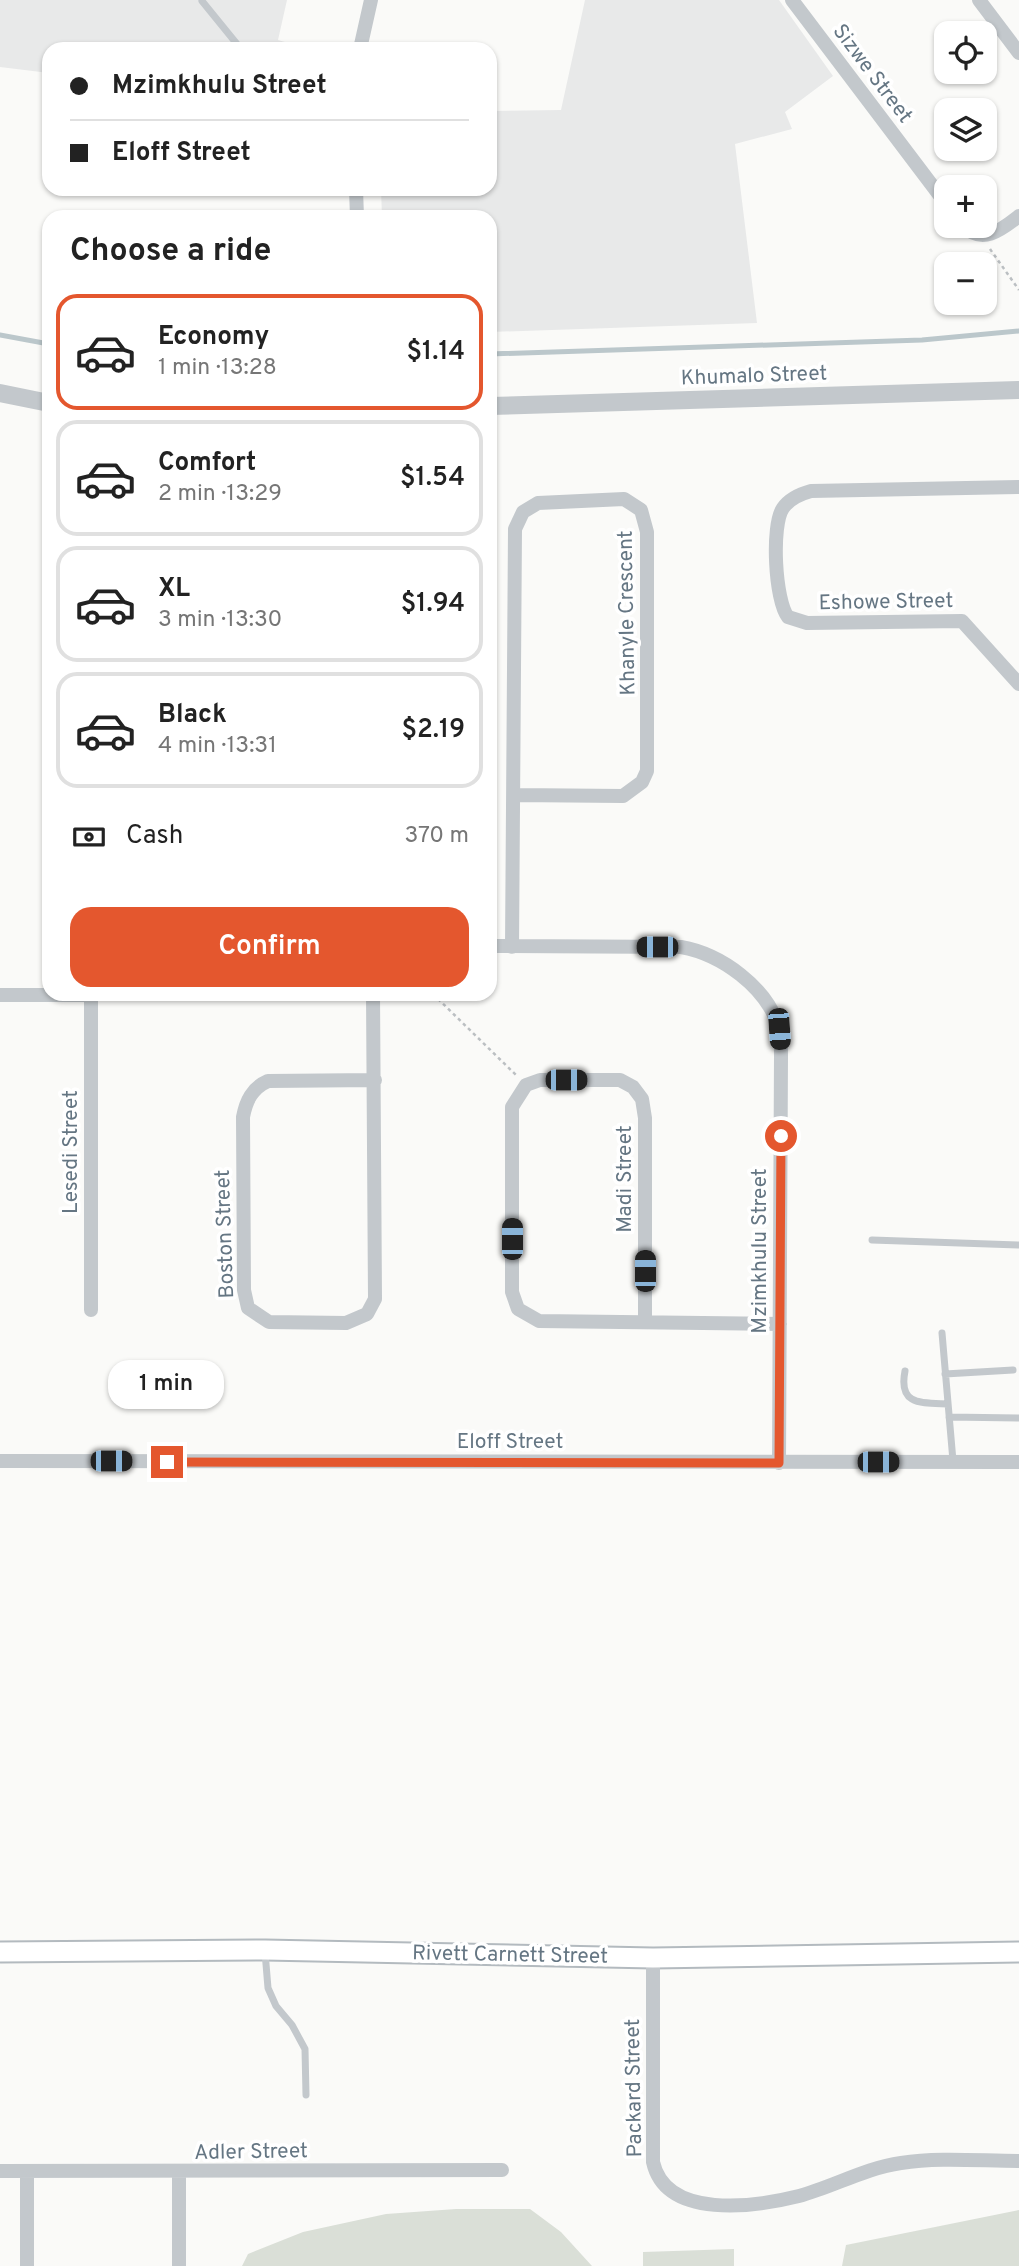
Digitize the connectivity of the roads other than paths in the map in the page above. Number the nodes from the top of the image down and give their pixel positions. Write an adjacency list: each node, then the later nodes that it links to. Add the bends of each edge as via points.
1 (371, 0): 6 (street)
2 (792, 0): 8 (street, Sizwe Street)
3 (979, 0): 7 (street)
4 (202, 1): 5 (lane)
5 (235, 42)
6 (362, 42)
7 (1019, 53)
8 (934, 188)
9 (1019, 216): 10 (street)
10 (997, 229)
11 (1019, 390): 14 (street, Khumalo Street)
12 (0, 393): 13 (street)
13 (42, 402)
14 (497, 406)
15 (1019, 487): 16 (street, Eshowe Street, via 811,491 799,495 783,507 778,523 778,598 788,617 807,623 962,621)
16 (1019, 684)
17 (515, 795): 17 (street, Khanyle Crescent, via 514,540 518,521 538,503 624,499 641,510 647,532 647,771 642,782 623,796); 19 (street, Khanyle Crescent)
18 (497, 946): 19 (street, Mzimkhulu Street)
19 (512, 947): 29 (street, Mzimkhulu Street, via 696,949 729,967 768,1006 779,1029 781,1055)
20 (0, 995): 21 (street)
21 (42, 995)
22 (91, 1001): 27 (street, Lesedi Street)
23 (373, 1001): 24 (street, Boston Street)
24 (375, 1080): 24 (street, Boston Street, via 376,1290 372,1307 358,1320 346,1323 262,1320 248,1308 244,1290 243,1117 247,1100 268,1081)
25 (872, 1240): 26 (lane)
26 (1019, 1245)
27 (91, 1310)
28 (645, 1322): 28 (street, Madi Street, via 539,1321 518,1308 512,1292 512,1107 526,1085 540,1080 620,1080 633,1087 642,1100); 29 (street)
29 (780, 1324): 40 (street, Mzimkhulu Street)
30 (942, 1333): 33 (lane)
31 (1013, 1370): 33 (lane)
32 (905, 1371): 34 (lane, via 902,1383 912,1400)
33 (946, 1374): 34 (lane)
34 (948, 1404): 35 (lane)
35 (949, 1417): 36 (lane); 38 (lane)
36 (1019, 1418)
37 (0, 1461): 40 (street, Eloff Street)
38 (953, 1462): 39 (street, Eloff Street); 40 (street, Eloff Street)
39 (1019, 1462)
40 (779, 1463)
41 (265, 1951): 42 (main road, Rivett Carnett Street); 44 (main road, Rivett Carnett Street); 45 (lane, via 268,1988 305,2049)
42 (0, 1952)
43 (1019, 1952): 44 (main road, Rivett Carnett Street)
44 (653, 1958): 46 (street, Packard Street, via 653,2162 656,2175 678,2195 706,2205 748,2203 798,2196 901,2163)
45 (306, 2095)
46 (1019, 2161)
47 (502, 2170): 50 (street, Adler Street)
48 (0, 2171): 49 (street, Adler Street)
49 (27, 2171): 50 (street, Adler Street); 51 (street)
50 (179, 2173): 52 (street)
51 (27, 2266)
52 (179, 2266)

